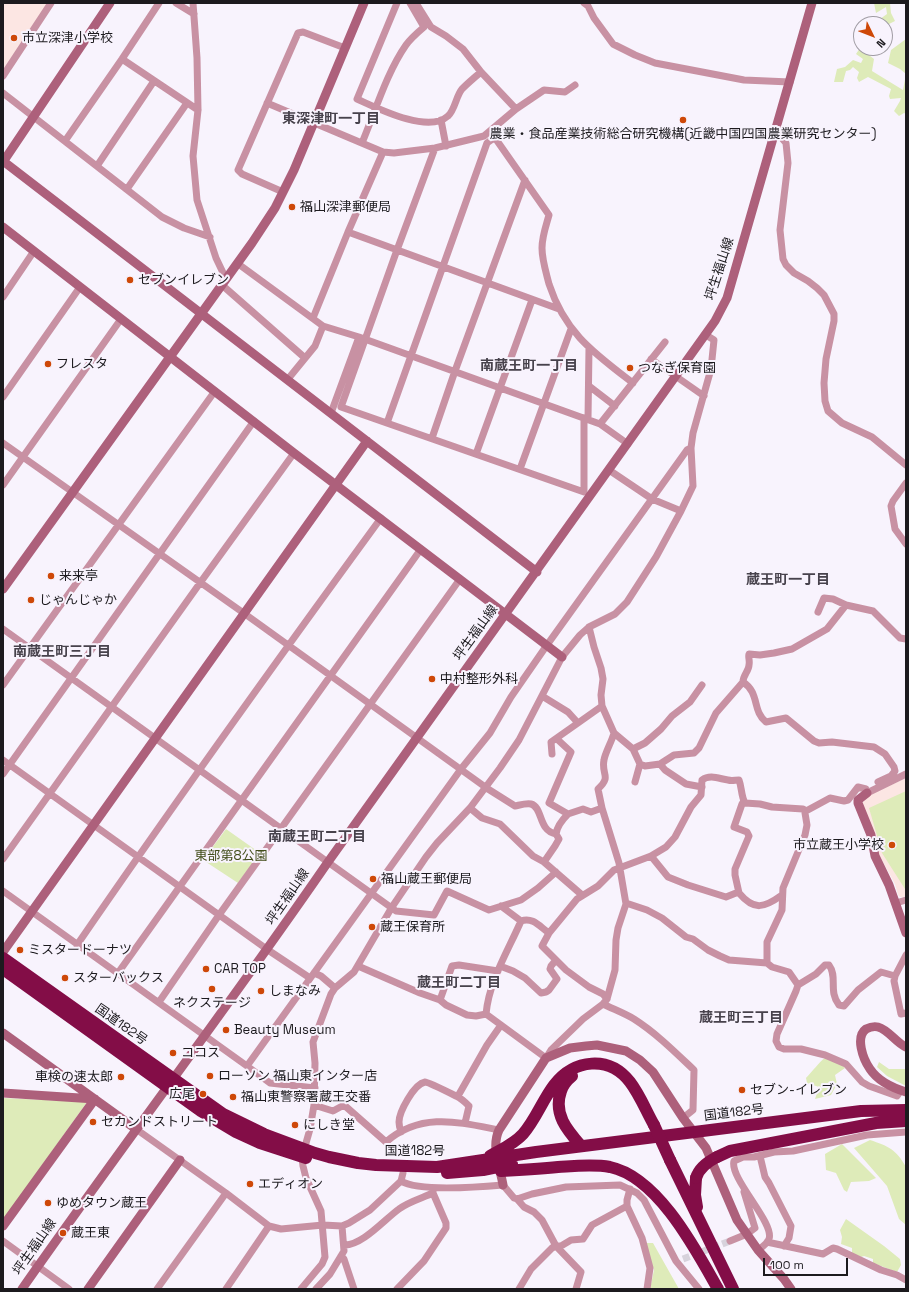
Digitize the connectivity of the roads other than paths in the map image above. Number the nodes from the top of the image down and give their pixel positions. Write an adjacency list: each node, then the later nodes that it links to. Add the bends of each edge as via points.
1 (51, 3): 16 (street)
2 (110, 3): 26 (street)
3 (159, 3): 14 (street)
4 (176, 3): 12 (street)
5 (195, 3): 12 (street)
6 (364, 3): 13 (street)
7 (397, 3): 23 (street, via 357,99)
8 (410, 3): 23 (street, via 424,27 413,36 401,53)
9 (416, 3): 15 (street, via 431,27 463,49)
10 (584, 3): 18 (street, via 613,44 655,63 744,80)
11 (810, 4): 18 (street, 坪生福山線)
12 (194, 14): 25 (street)
13 (345, 48): 22 (street, via 303,32 298,33); 28 (street)
14 (122, 59): 17 (street); 31 (street)
15 (481, 72): 24 (street); 27 (street, via 462,89 448,116)
16 (3, 76)
17 (154, 81): 21 (street); 37 (street)
18 (790, 82): 29 (street, 坪生福山線)
19 (575, 85): 24 (street, via 565,92 544,90)
20 (3, 94): 26 (street)
21 (187, 103): 25 (street); 39 (street)
22 (267, 103): 28 (street); 40 (street, via 238,170)
23 (376, 108): 27 (street, via 412,121); 32 (street)
24 (516, 109): 30 (street)
25 (198, 110): 43 (street, via 193,156 197,200)
26 (33, 117): 31 (street); 36 (street)
27 (441, 120): 33 (street)
28 (314, 122): 32 (street); 40 (street)
29 (777, 134): 59 (street, 坪生福山線, via 727,298); 91 (street, via 786,143 788,163 780,230 783,259 794,273 824,295 834,314 824,383 828,411 842,423 872,437)
30 (492, 135): 33 (street); 38 (street); 47 (street)
31 (65, 141): 37 (street)
32 (362, 143): 35 (street)
33 (446, 146): 34 (street)
34 (435, 148): 35 (street); 44 (street)
35 (383, 152): 42 (street)
36 (3, 161): 54 (street)
37 (97, 166): 39 (street)
38 (525, 180): 49 (street); 53 (street, via 549,215 542,240 542,254)
39 (127, 188): 43 (street, via 162,217)
40 (283, 192): 46 (street)
41 (3, 227): 45 (street)
42 (348, 232): 44 (street); 55 (street)
43 (210, 237): 48 (street)
44 (397, 250): 47 (street); 60 (street)
45 (34, 252): 50 (street); 51 (street)
46 (237, 263): 48 (street); 55 (street)
47 (442, 266): 49 (street); 63 (street)
48 (224, 282): 54 (street); 65 (street)
49 (488, 284): 52 (street); 67 (street)
50 (80, 287): 56 (street); 75 (street)
51 (3, 297)
52 (532, 300): 53 (street); 72 (street)
53 (559, 309): 58 (street)
54 (202, 313): 64 (street); 69 (street)
55 (313, 318): 57 (street)
56 (121, 319): 64 (street); 90 (street)
57 (323, 326): 60 (street); 65 (street, via 315,346)
58 (571, 329): 62 (street); 76 (street)
59 (706, 335): 68 (street, 坪生福山線); 74 (street, via 714,340 711,369)
60 (362, 338): 63 (street); 78 (street); 81 (street, via 341,408)
61 (665, 342): 66 (street)
62 (589, 348): 70 (street); 71 (street)
63 (411, 355): 67 (street); 81 (street)
64 (170, 356): 73 (street); 97 (street)
65 (305, 358): 69 (street)
66 (651, 359): 68 (street); 70 (street)
67 (455, 371): 72 (street); 83 (street)
68 (676, 376): 74 (street); 86 (street, 坪生福山線)
69 (288, 380): 78 (street)
70 (633, 383): 77 (street)
71 (589, 386): 77 (street); 79 (street)
72 (500, 388): 76 (street); 89 (street)
73 (215, 391): 80 (street); 101 (street)
74 (704, 396): 87 (street)
75 (3, 397)
76 (544, 404): 79 (street); 92 (street)
77 (615, 406): 82 (street)
78 (331, 413): 84 (street)
79 (586, 419): 82 (street); 92 (street, via 584,492)
80 (254, 421): 88 (street); 104 (street)
81 (386, 423): 83 (street)
82 (600, 424): 86 (street)
83 (432, 438): 89 (street)
84 (367, 441): 95 (street); 105 (street)
85 (3, 443): 90 (street)
86 (628, 444): 93 (street, 坪生福山線)
87 (691, 448): 98 (street); 99 (street, via 693,486)
88 (294, 453): 95 (street); 107 (street)
89 (476, 454): 92 (street)
90 (23, 457): 96 (street); 97 (street)
91 (906, 465)
92 (520, 469)
93 (609, 470): 98 (street); 105 (street, 坪生福山線)
94 (906, 483): 102 (street, via 891,506 895,529)
95 (336, 484): 100 (street); 111 (street)
96 (3, 485)
97 (72, 491): 101 (street); 108 (street)
98 (652, 499): 99 (street); 117 (street)
99 (681, 512): 113 (street, via 627,602 615,614)
100 (381, 518): 103 (street); 116 (street)
101 (118, 524): 104 (street); 118 (street)
102 (906, 544)
103 (421, 549): 106 (street); 120 (street)
104 (159, 554): 107 (street); 121 (street)
105 (537, 572): 112 (street, 坪生福山線)
106 (460, 579): 112 (street); 126 (street)
107 (200, 583): 111 (street); 128 (street)
108 (3, 589)
109 (846, 605): 110 (street, via 824,598); 115 (street, via 873,611 900,638); 122 (street, via 827,629 792,649 774,654 749,654 749,665)
110 (818, 612)
111 (245, 614): 116 (street); 132 (street)
112 (506, 614): 117 (street); 131 (street, 坪生福山線)
113 (589, 627): 119 (street, via 580,634); 127 (street, via 603,679)
114 (3, 629): 118 (street)
115 (906, 639)
116 (288, 644): 120 (street); 141 (street)
117 (546, 645): 119 (street); 140 (street, via 490,733)
118 (29, 648): 121 (street); 124 (street)
119 (562, 657): 125 (street)
120 (330, 674): 126 (street); 149 (street)
121 (71, 678): 128 (street); 139 (street)
122 (743, 682): 138 (street, via 716,713 694,753 674,755); 147 (street, via 750,686 759,713 766,722 786,718 819,743 832,742 881,750 894,767 894,773)
123 (702, 684): 134 (street, via 690,702 645,743)
124 (3, 685)
125 (542, 696): 129 (street, via 568,712); 145 (street, via 519,740)
126 (371, 703): 131 (street); 156 (street)
127 (602, 706): 129 (street); 130 (street)
128 (112, 707): 132 (street); 148 (street)
129 (578, 723): 133 (street)
130 (614, 733): 134 (street); 152 (street, via 604,758 606,779 598,789)
131 (418, 737): 140 (street); 161 (street, 坪生福山線)
132 (156, 739): 141 (street); 155 (street)
133 (557, 739): 135 (street, via 551,742); 154 (street, via 571,752 549,803)
134 (633, 749): 137 (street)
135 (552, 754)
136 (3, 760): 139 (street)
137 (640, 764): 138 (street); 144 (street)
138 (660, 764): 146 (street, via 686,784)
139 (9, 765): 142 (street); 148 (street)
140 (461, 768): 145 (street); 167 (street)
141 (199, 770): 149 (street); 159 (street)
142 (3, 774)
143 (906, 774): 147 (street)
144 (635, 782)
145 (486, 786): 151 (street); 157 (street, via 515,806 532,804 536,807 545,828)
146 (702, 788): 150 (street, via 702,780 705,777 739,780); 158 (street, via 701,795 686,814 675,837 666,847)
147 (866, 791): 153 (street, via 858,787 848,800 830,798); 172 (street, via 858,803 871,835 875,856)
148 (49, 794): 155 (street); 160 (street)
149 (241, 799): 156 (street); 165 (street)
150 (744, 801): 153 (street); 168 (street, via 734,827 747,832 749,836 735,870)
151 (470, 808): 162 (street, via 482,818 500,824 533,856); 175 (street, via 437,843)
152 (602, 808): 154 (street, via 591,812 583,809); 163 (street)
153 (806, 811): 169 (street, via 805,835 782,888)
154 (568, 814): 157 (street, via 556,830)
155 (93, 826): 159 (street); 176 (street)
156 (281, 828): 161 (street); 177 (street)
157 (556, 834): 162 (street, via 559,839)
158 (651, 856): 163 (street); 168 (street, via 668,877 726,897)
159 (137, 857): 165 (street); 181 (street)
160 (3, 859)
161 (328, 862): 167 (street); 182 (street, 坪生福山線)
162 (544, 862): 164 (street)
163 (620, 868): 170 (street); 173 (street)
164 (556, 872): 170 (street); 174 (street, via 521,900)
165 (179, 886): 177 (street); 191 (street)
166 (3, 891): 176 (street)
167 (372, 893): 175 (street); 192 (street)
168 (739, 893): 169 (street, via 746,902 755,906 768,905)
169 (782, 895): 187 (street, via 782,910 767,942)
170 (582, 896): 179 (street)
171 (906, 900): 172 (street)
172 (896, 903): 180 (street)
173 (626, 904): 187 (street, via 647,910 662,918 686,937 694,939 708,950 729,960); 198 (street, via 618,928 615,970)
174 (501, 906): 175 (street, via 489,910 447,891 434,915 396,911); 178 (street)
175 (392, 908): 188 (street)
176 (32, 912): 181 (street); 183 (street)
177 (219, 915): 182 (street); 197 (street)
178 (521, 921): 179 (street, via 531,920); 190 (street)
179 (549, 933): 186 (street, via 542,946)
180 (906, 933)
181 (77, 945): 191 (street)
182 (268, 950): 192 (street); 203 (street, 坪生福山線)
183 (3, 952)
184 (906, 955): 193 (street)
185 (3, 958): 207 (highway, 国道182号)
186 (556, 960): 190 (street, via 550,969 557,979 546,992 541,992 513,971); 198 (street, via 589,987 603,994)
187 (767, 963): 194 (street, via 789,972)
188 (358, 966): 195 (street); 196 (street)
189 (3, 969): 207 (highway, 国道182号)
190 (499, 969): 196 (street, via 452,966); 200 (street, via 487,1003)
191 (118, 973): 197 (street)
192 (312, 976): 195 (street, via 321,976); 206 (street)
193 (894, 976): 194 (street, via 881,972 858,990 844,1006 835,1000 833,974 829,965 825,965); 199 (street, via 901,1014)
194 (798, 985): 209 (street, via 777,1034 776,1041 779,1047 826,1055 846,1064 869,1086 897,1096)
195 (335, 988): 208 (street, via 313,1042)
196 (440, 1000): 200 (street, via 467,1015)
197 (159, 1002): 203 (street)
198 (605, 1002): 205 (street, via 583,1019); 215 (street, via 657,1036 694,1070 693,1110)
199 (906, 1013)
200 (486, 1014): 201 (street)
201 (501, 1025): 205 (street); 211 (street, via 487,1044)
202 (3, 1033): 212 (street)
203 (205, 1036): 206 (street); 207 (street, 坪生福山線)
204 (906, 1047): 209 (street, via 880,1028 869,1027 863,1031 860,1040 861,1050 870,1069 887,1084)
205 (546, 1058): 215 (street, via 570,1048 586,1046 604,1046 626,1051 653,1072); 221 (street)
206 (247, 1066): 208 (street, via 270,1083)
207 (170, 1084): 220 (street, 坪生福山線); 226 (highway, 国道182号, via 201,1111 236,1132 260,1143)
208 (315, 1088): 213 (street)
209 (903, 1091)
210 (3, 1093): 212 (street)
211 (458, 1096): 218 (street, via 469,1106); 222 (street, via 430,1082 418,1085 403,1107 399,1122)
212 (95, 1098): 220 (street); 241 (street)
213 (314, 1105): 222 (street, via 333,1111 344,1105 386,1142); 226 (street)
214 (906, 1110): 224 (highway, 国道182号, via 861,1111)
215 (683, 1118): 224 (street)
216 (906, 1118): 224 (highway, 国道182号, via 862,1118)
217 (906, 1121): 271 (highway, bridge, via 869,1124 730,1151 706,1163 696,1178 696,1205)
218 (465, 1123): 221 (street); 222 (street, via 424,1123)
219 (651, 1126): 225 (highway, via 624,1085 609,1073 587,1069 569,1078 563,1086 558,1104 566,1129); 229 (highway, bridge); 230 (highway, via 629,1081 611,1068 595,1063 577,1066 560,1078 531,1123)
220 (136, 1129): 228 (street); 253 (street, 坪生福山線)
221 (498, 1130): 230 (street, via 495,1142)
222 (401, 1132)
223 (906, 1132): 227 (street, via 868,1135)
224 (697, 1136): 225 (highway, 国道182号); 230 (highway, 国道182号, via 538,1159); 244 (street, via 709,1154 737,1220)
225 (581, 1146): 230 (highway, 国道182号, via 536,1152)
226 (303, 1153): 231 (highway, 国道182号, via 376,1165); 232 (highway, 国道182号, via 314,1161); 240 (street, via 306,1178 321,1211)
227 (760, 1156): 234 (street, via 743,1157 734,1161 734,1169); 250 (street, via 765,1177 791,1226 789,1238)
228 (180, 1160): 237 (street); 257 (street)
229 (668, 1160): 269 (highway); 270 (highway)
230 (498, 1162): 231 (highway, 国道182号); 233 (street); 268 (highway, via 610,1167 642,1182 679,1225)
231 (484, 1165): 232 (highway, 国道182号, via 437,1174)
232 (402, 1177): 236 (street, via 406,1184); 243 (street, via 370,1210)
233 (503, 1185): 236 (street); 238 (street)
234 (744, 1188): 244 (street, via 743,1192 755,1228); 247 (street, via 770,1233)
235 (630, 1189): 238 (street, via 620,1185 566,1187); 239 (street); 267 (street, via 644,1200)
236 (433, 1190): 248 (street, via 400,1208 361,1240 349,1246); 263 (street, via 446,1228 424,1261)
237 (226, 1193): 242 (street); 258 (street)
238 (517, 1199): 249 (street, via 542,1220)
239 (627, 1206): 249 (street, via 592,1224 583,1239 571,1240); 266 (street, via 642,1238 650,1268)
240 (323, 1225): 242 (street, via 281,1229); 243 (street); 260 (street, via 325,1257)
241 (3, 1226)
242 (270, 1226): 259 (street)
243 (342, 1226): 248 (street)
244 (747, 1234): 246 (street); 251 (street)
245 (3, 1241): 253 (street)
246 (730, 1241)
247 (767, 1242): 250 (street); 251 (street)
248 (344, 1245): 252 (street)
249 (556, 1246): 264 (street, via 532,1269); 265 (street, via 581,1272)
250 (784, 1246): 254 (street, via 823,1254 833,1248 837,1249)
251 (758, 1250): 272 (street)
252 (341, 1256): 261 (street, via 330,1274); 262 (street)
253 (37, 1267): 255 (street, 坪生福山線); 256 (street)
254 (906, 1280)
255 (22, 1289)
256 (69, 1289)
257 (88, 1289)
258 (158, 1289)
259 (226, 1289)
260 (301, 1289)
261 (316, 1289)
262 (354, 1289)
263 (398, 1289)
264 (519, 1289)
265 (576, 1289)
266 (647, 1289)
267 (699, 1289)
268 (718, 1289)
269 (724, 1289)
270 (733, 1289)
271 (737, 1289)
272 (791, 1289)

